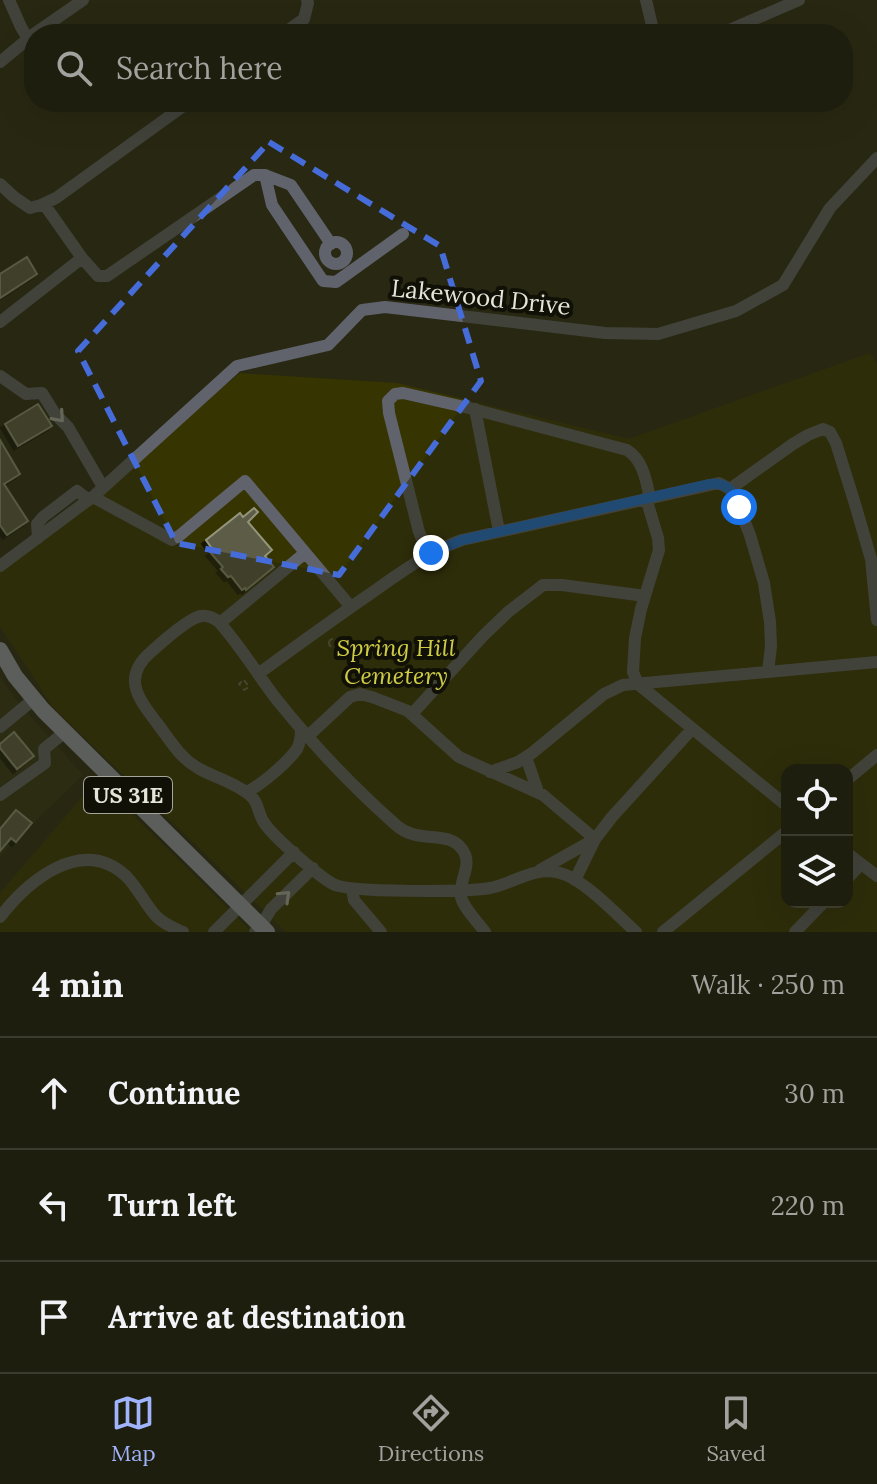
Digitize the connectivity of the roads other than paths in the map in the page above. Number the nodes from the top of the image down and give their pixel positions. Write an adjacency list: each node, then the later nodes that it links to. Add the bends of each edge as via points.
1 (9, 0): 10 (street)
2 (83, 0): 6 (street)
3 (646, 0): 8 (street)
4 (799, 0): 9 (street)
5 (307, 2): 7 (street, via 304,19)
6 (49, 24)
7 (297, 24)
8 (652, 24)
9 (743, 24)
10 (24, 29)
11 (24, 42): 12 (street)
12 (0, 62)
13 (175, 112): 17 (street)
14 (877, 158): 24 (street, Lakewood Drive, via 830,208 783,285 736,311 658,334 605,333 385,307 362,310 328,345 237,366)
15 (265, 175): 19 (street, via 254,175 107,276 98,276); 20 (street, via 291,185 331,244 346,248); 20 (street, via 272,205 323,281 336,282)
16 (0, 184): 17 (street, via 30,208)
17 (44, 204): 19 (street)
18 (403, 234): 20 (street)
19 (82, 258): 21 (street)
20 (346, 267)
21 (0, 322)
22 (0, 376): 24 (street, one-way to 24, via 26,394 42,393)
23 (475, 409): 27 (street, via 627,450 638,461); 28 (street); 30 (street, via 403,393 388,401 419,532)
24 (103, 487): 26 (street, Lakewood Drive)
25 (730, 489): 27 (street, via 710,484); 34 (street, via 808,435 830,432 871,559); 39 (street, via 750,535 768,603)
26 (91, 498): 29 (street, via 172,540 245,481); 31 (street, Lakewood Drive)
27 (648, 498): 28 (street); 32 (street, via 659,550)
28 (499, 531): 30 (street)
29 (305, 553): 33 (street); 35 (street)
30 (431, 553): 33 (street)
31 (2, 560)
32 (645, 596): 41 (street, via 633,661); 43 (street, via 543,585 483,636)
33 (351, 607): 40 (street)
34 (877, 620)
35 (220, 623): 40 (street); 52 (street, via 206,616 192,620 145,658 134,685 145,708 189,762)
36 (0, 650): 38 (main road, US 31E)
37 (877, 662): 39 (street)
38 (5, 672): 42 (main road, US 31E)
39 (768, 672): 41 (street)
40 (258, 674): 47 (street)
41 (638, 684): 45 (street); 49 (street, via 604,694)
42 (34, 699): 44 (street); 46 (main road, US 31E)
43 (412, 714): 47 (street, via 360,694); 50 (street, via 459,757)
44 (0, 727)
45 (692, 729): 55 (street); 57 (street)
46 (65, 732): 54 (street, via 44,749 45,763); 68 (main road, US 31E)
47 (304, 734): 52 (street, via 295,752); 67 (street, via 400,829 457,843 467,859)
48 (877, 755): 51 (street)
49 (526, 757): 50 (street); 53 (street)
50 (490, 772): 53 (street)
51 (853, 775)
52 (246, 792): 58 (street, via 266,826)
53 (538, 792): 57 (street)
54 (0, 795)
55 (781, 801)
56 (781, 836): 77 (street)
57 (595, 839): 62 (street); 65 (street)
58 (294, 852): 61 (street); 68 (street)
59 (853, 858): 60 (street)
60 (861, 864): 63 (street); 64 (street)
61 (313, 868): 66 (street, via 334,885); 71 (street, one-way to 61, via 271,909)
62 (539, 871): 65 (street); 67 (street, via 494,887)
63 (853, 873)
64 (877, 876)
65 (575, 880): 76 (street)
66 (352, 889): 67 (street); 74 (street, via 354,900)
67 (461, 889): 75 (street, via 463,902)
68 (241, 907): 71 (main road, US 31E); 73 (street)
69 (818, 908): 78 (street)
70 (0, 917): 72 (street, via 29,885 78,860 119,870 157,917)
71 (261, 930)
72 (183, 932)
73 (214, 932)
74 (381, 932)
75 (485, 932)
76 (636, 932)
77 (663, 932)
78 (795, 932)

